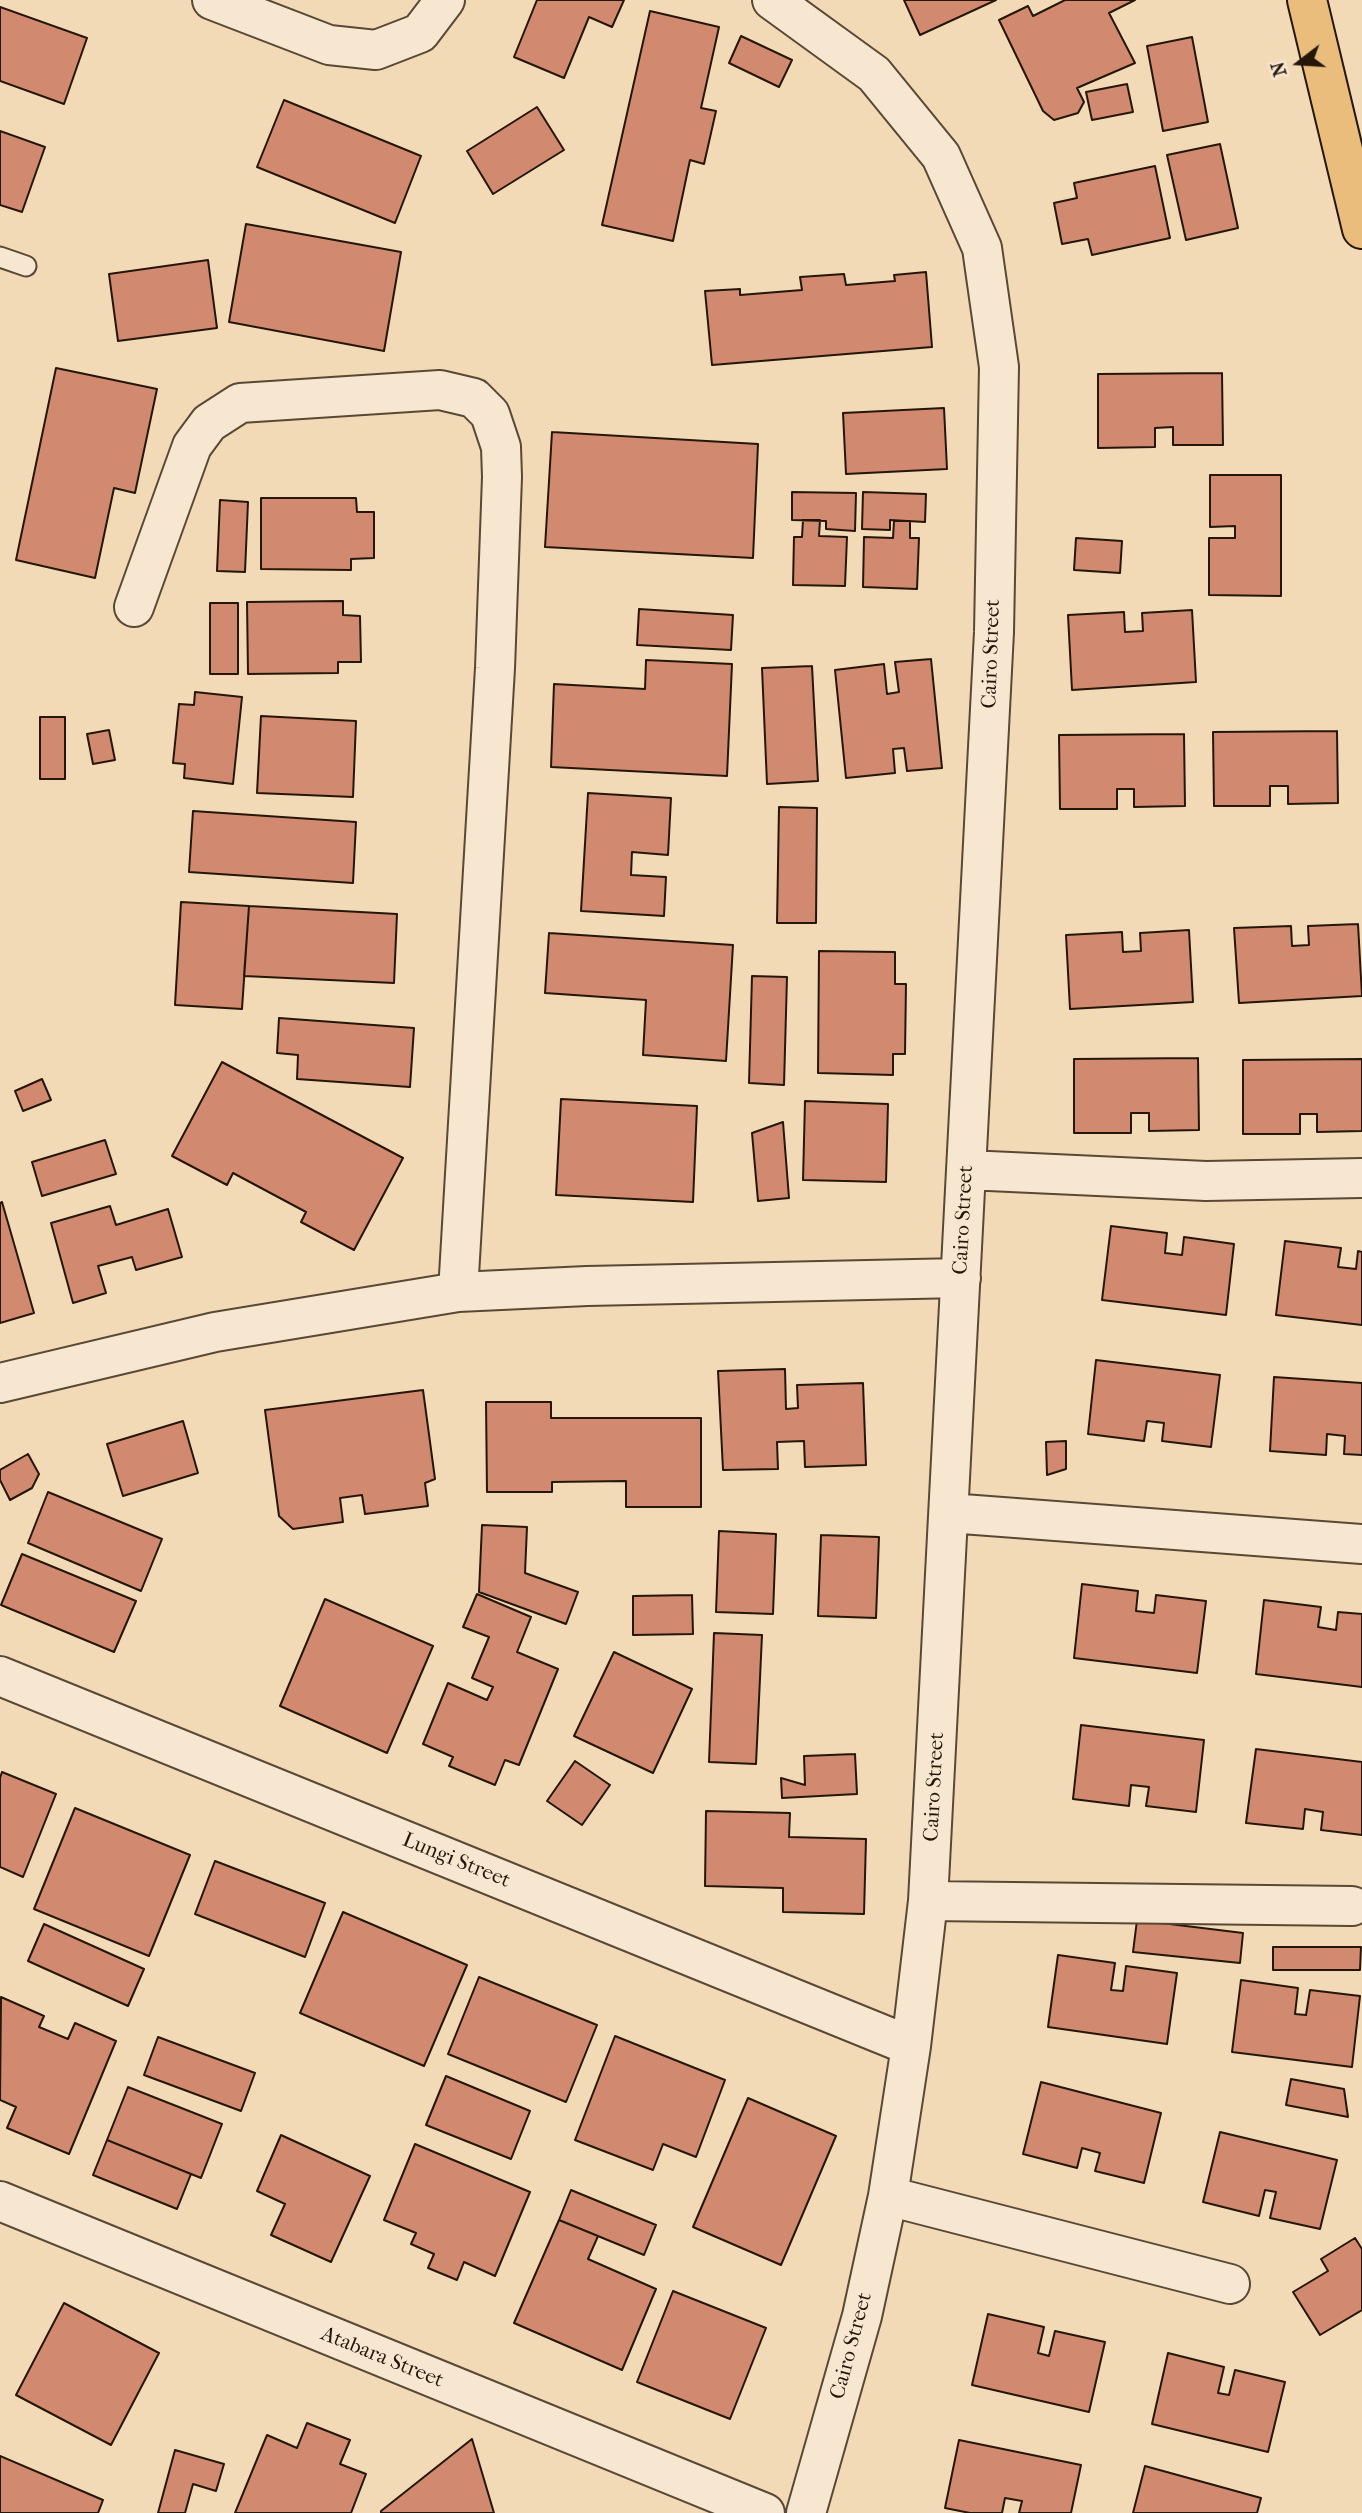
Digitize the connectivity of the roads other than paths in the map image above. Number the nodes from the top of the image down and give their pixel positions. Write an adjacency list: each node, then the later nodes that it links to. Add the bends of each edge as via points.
1 (212, 0): 2 (street, via 329,45 376,50 420,33)
2 (445, 0)
3 (772, 0): 9 (street, Cairo Street, via 874,74 942,156 982,248 999,367 994,632)
4 (1307, 0): 5 (main road)
5 (1362, 229)
6 (0, 257): 7 (lane)
7 (26, 266)
8 (134, 607): 12 (street, via 192,446 209,423 240,403 440,390 474,398 490,414 501,447 502,477)
9 (967, 1170): 10 (street, via 1206,1181); 11 (street, Cairo Street)
10 (1362, 1178)
11 (961, 1278): 12 (street); 14 (street, Cairo Street)
12 (458, 1293): 13 (street, via 215,1332)
13 (0, 1382)
14 (949, 1513): 15 (street); 17 (street, Cairo Street)
15 (1362, 1544)
16 (0, 1676): 19 (street, Lungi Street)
17 (928, 1901): 18 (street); 19 (street, Cairo Street)
18 (1352, 1906)
19 (911, 2046): 20 (street, Cairo Street)
20 (888, 2196): 22 (street); 24 (street, Cairo Street, via 862,2316)
21 (0, 2201): 23 (street, Atabara Street)
22 (1230, 2284)
23 (765, 2513)
24 (806, 2513)

